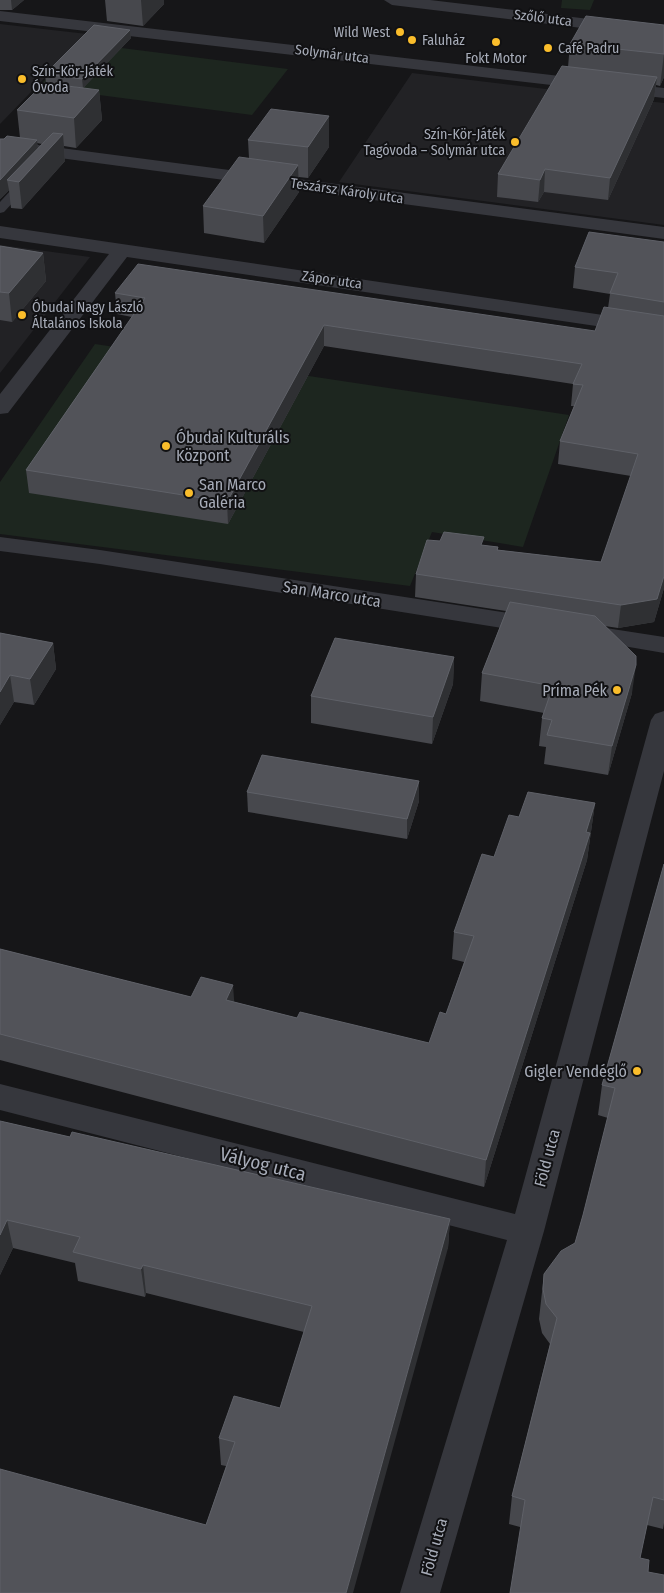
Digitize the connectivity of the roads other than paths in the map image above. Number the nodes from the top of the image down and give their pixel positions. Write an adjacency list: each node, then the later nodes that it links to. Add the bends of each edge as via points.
1 (392, 0): 3 (street, Szőlő utca)
2 (0, 16): 4 (street, Solymár utca)
3 (664, 33)
4 (664, 93)
5 (0, 145): 6 (street, Teszársz Károly utca)
6 (53, 152): 7 (lane); 9 (street, Teszársz Károly utca)
7 (0, 209)
8 (0, 232): 10 (street, Zápor utca)
9 (664, 233)
10 (123, 249): 11 (street, Zápor utca); 12 (street)
11 (664, 330)
12 (0, 408)
13 (0, 544): 14 (street, San Marco utca)
14 (664, 645)
15 (664, 720): 17 (street, Föld utca)
16 (0, 1097): 17 (street, Vályog utca)
17 (527, 1231): 18 (street, Föld utca)
18 (420, 1593)

